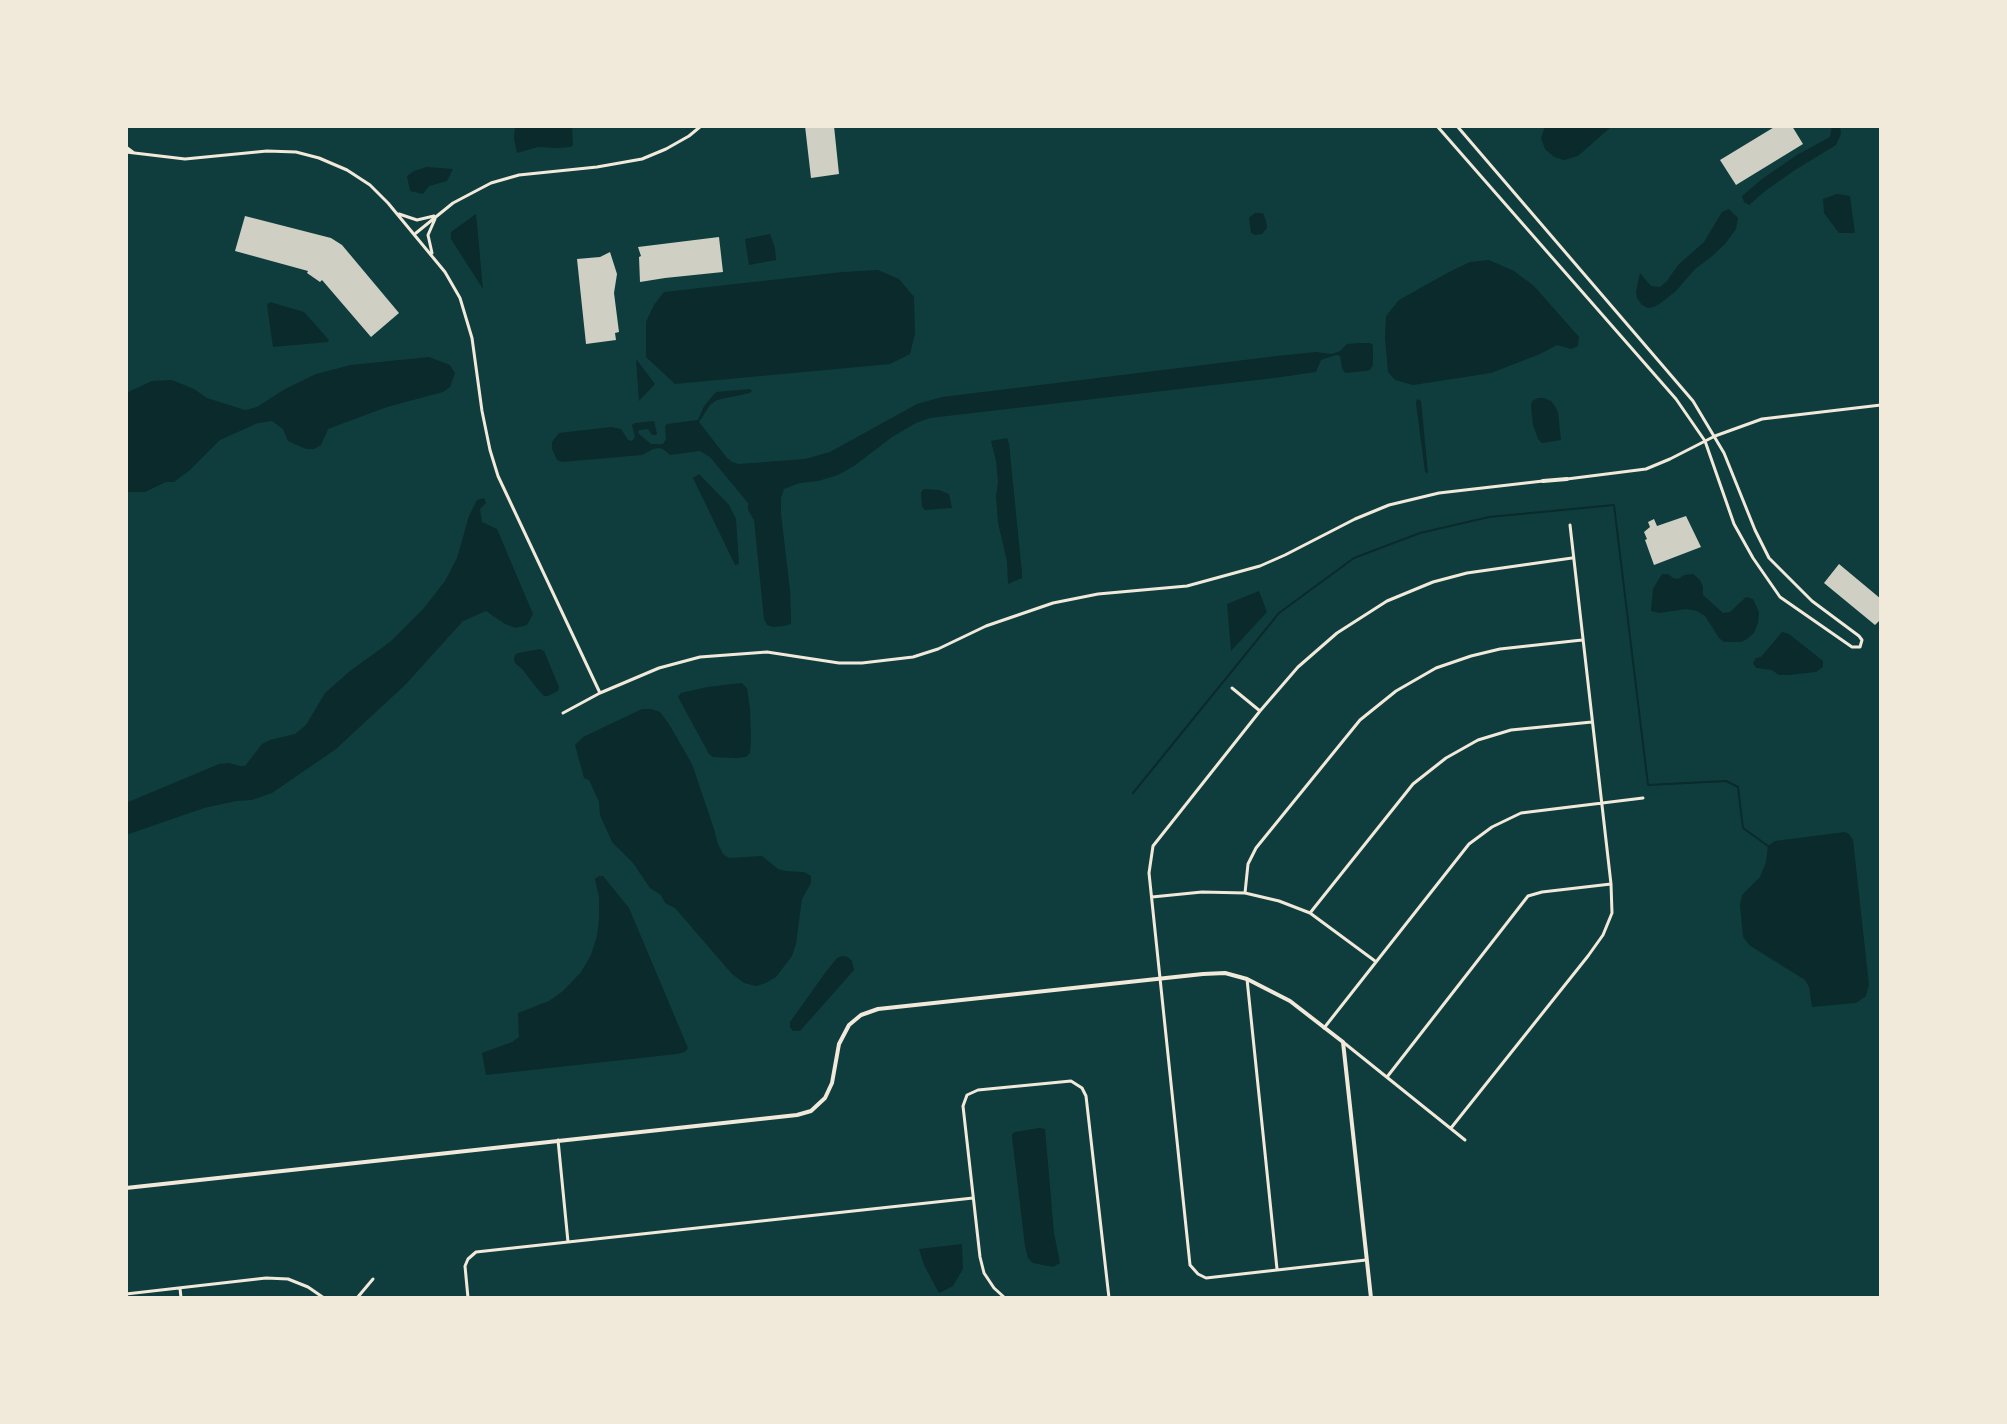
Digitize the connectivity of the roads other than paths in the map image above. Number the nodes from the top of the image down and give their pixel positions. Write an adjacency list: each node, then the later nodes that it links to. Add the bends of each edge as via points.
1 (701, 126): 6 (street, via 642,159 491,183)
2 (1437, 126): 11 (street, via 1676,399)
3 (1457, 126): 10 (street, via 1693,401)
4 (126, 150): 5 (street, via 173,159 267,151 312,156 355,175)
5 (396, 212): 6 (street, via 417,220); 7 (street)
6 (437, 215): 7 (street); 8 (street, via 428,240)
7 (415, 235): 8 (street)
8 (433, 256): 18 (street, via 465,312 498,476)
9 (1881, 405): 10 (street, via 1762,419)
10 (1715, 436): 11 (street); 11 (street, via 1769,558 1812,601 1859,636 1860,647 1852,647 1780,597 1734,524)
11 (1705, 441): 12 (street, via 1646,469)
12 (1567, 479): 13 (street)
13 (1543, 481): 18 (street, via 1439,493 1389,505 1260,566 1187,586 1053,603 913,657 839,663 767,652 715,655 659,668)
14 (1570, 525): 15 (street)
15 (1572, 558): 16 (street); 19 (street, via 1467,573 1387,601 1327,641)
16 (1582, 640): 21 (street); 25 (street, via 1471,656 1396,691 1360,720 1256,848)
17 (1232, 688): 19 (street)
18 (600, 693): 20 (street)
19 (1260, 711): 26 (street, via 1153,846)
20 (563, 713)
21 (1592, 722): 23 (street); 27 (street, via 1511,730 1446,758 1413,784)
22 (1643, 798): 23 (street)
23 (1600, 803): 24 (street); 28 (street, via 1521,813 1492,827 1469,844)
24 (1611, 884): 33 (street, via 1528,896); 34 (street, via 1612,913 1603,935)
25 (1245, 893): 26 (street); 27 (street)
26 (1152, 897): 29 (street)
27 (1310, 913): 28 (street)
28 (1375, 961): 31 (street)
29 (1161, 979): 30 (street, via 1225,973); 35 (street, via 878,1009 849,1025 839,1044 832,1083 811,1111); 41 (street, via 1190,1265 1206,1278)
30 (1247, 979): 31 (street, via 1290,1001); 41 (street)
31 (1324, 1028): 32 (street)
32 (1343, 1042): 33 (street); 40 (street)
33 (1387, 1077): 34 (street)
34 (1451, 1128): 36 (street)
35 (558, 1140): 37 (street); 39 (street)
36 (1465, 1140)
37 (126, 1188)
38 (973, 1198): 39 (street); 45 (street, via 984,1273); 50 (street, via 963,1106 967,1095 1071,1081 1082,1088)
39 (568, 1242): 49 (street, via 476,1252 465,1266)
40 (1367, 1260): 41 (street); 51 (street)
41 (1278, 1270)
42 (373, 1279): 48 (street)
43 (180, 1288): 44 (street); 46 (street); 47 (street, via 288,1279)
44 (126, 1294)
45 (1002, 1297)
46 (181, 1298)
47 (324, 1298)
48 (357, 1298)
49 (468, 1298)
50 (1109, 1298)
51 (1371, 1298)

